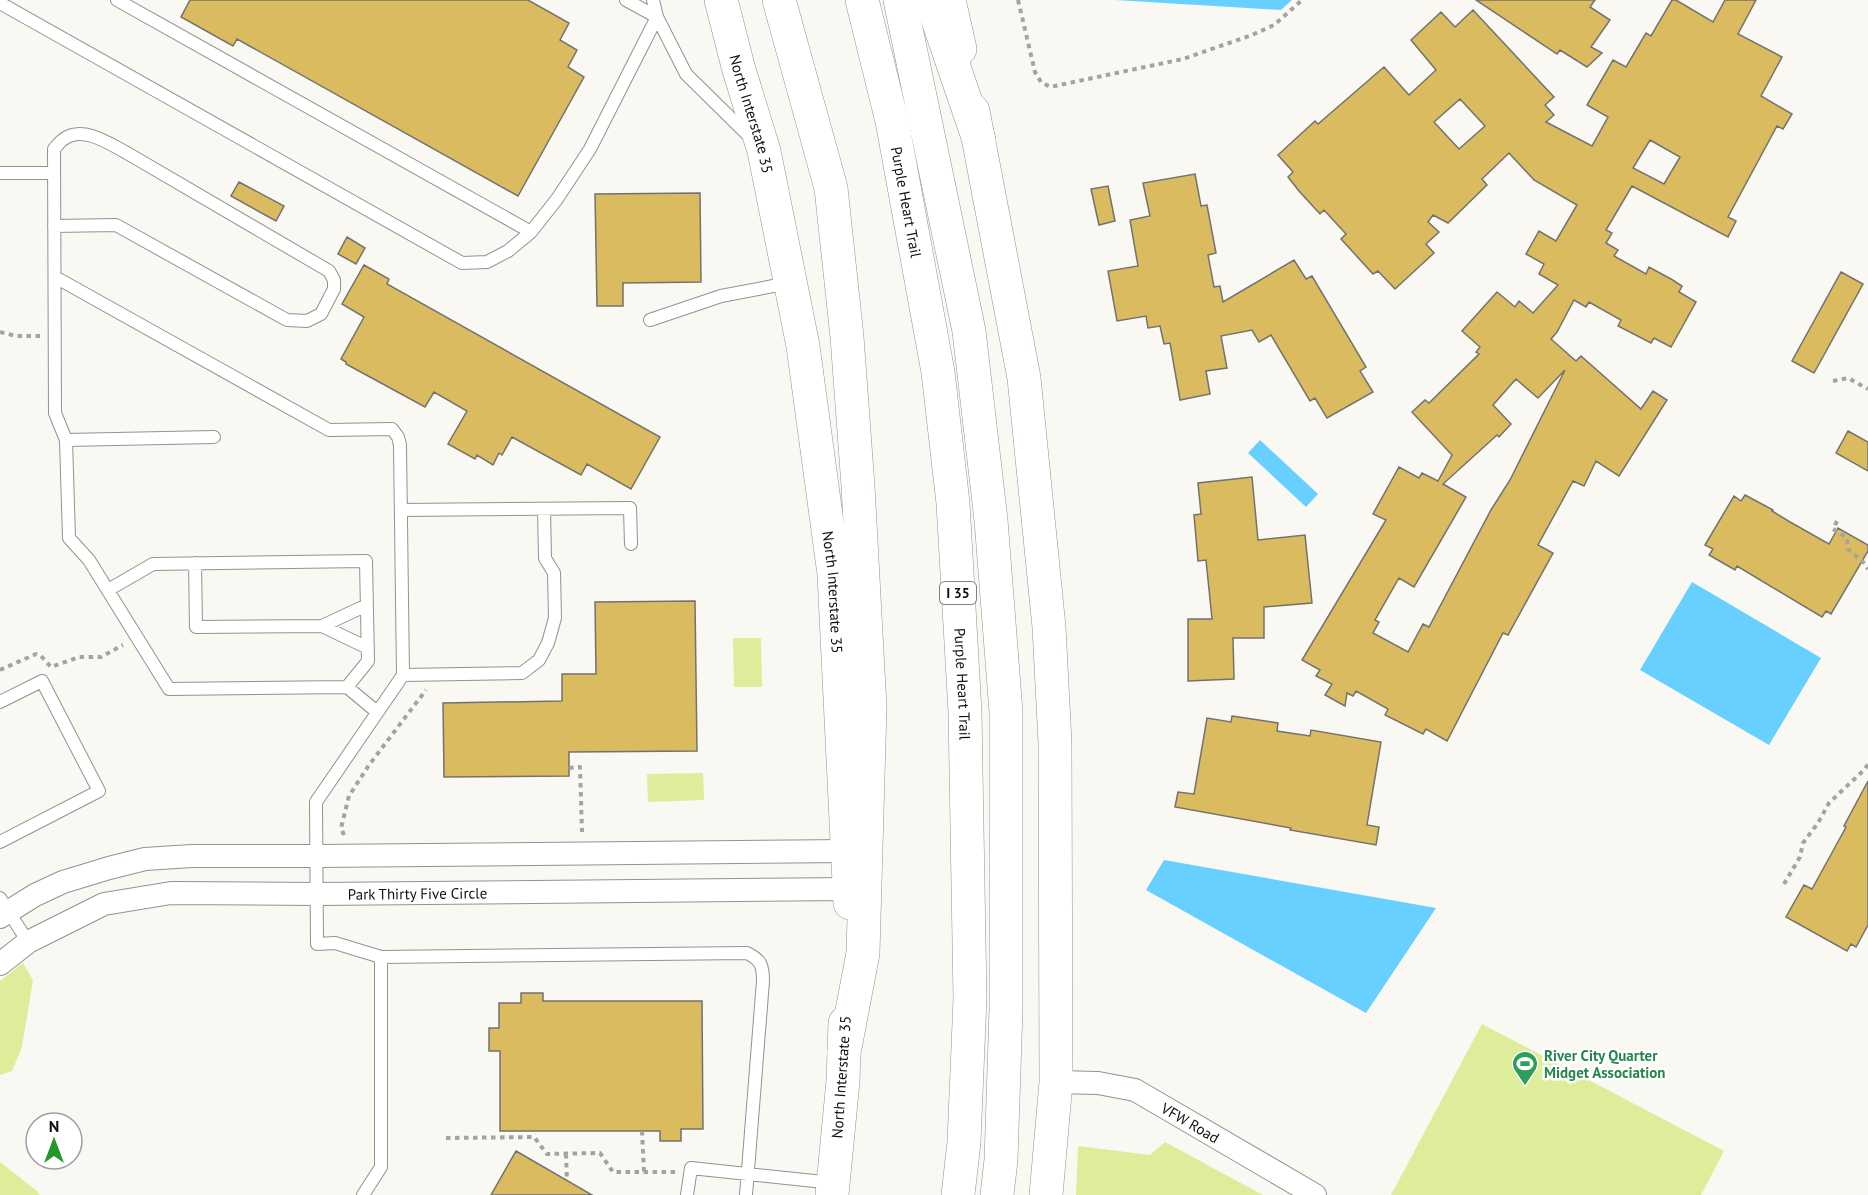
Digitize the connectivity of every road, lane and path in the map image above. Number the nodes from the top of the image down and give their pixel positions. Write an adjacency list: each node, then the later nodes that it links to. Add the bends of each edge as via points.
1 (117, 0): 19 (lane)
2 (626, 0): 13 (lane)
3 (653, 0): 13 (lane)
4 (721, 0): 15 (main road, North Interstate 35)
5 (779, 0): 60 (main road, via 831,188 858,497 870,707 863,952)
6 (862, 0): 73 (main road, Purple Heart Trail / I 35, via 892,121 932,338 953,503 964,712 970,999)
7 (900, 0): 74 (main road, I 35, via 969,331 991,520 1006,712 1006,1009)
8 (930, 0): 14 (main road)
9 (949, 0): 14 (main road)
10 (1018, 0): 11 (path, via 1035,72 1050,87 1192,56 1274,25)
11 (1302, 0)
12 (0, 3): 19 (lane, via 462,263 487,262)
13 (657, 17): 15 (lane, via 686,74); 19 (lane, via 590,149)
14 (979, 140): 61 (main road, via 1024,378 1049,627 1055,743)
15 (764, 151): 21 (main road, North Interstate 35)
16 (54, 173): 17 (lane); 18 (lane); 18 (lane, via 54,149 65,137 95,137 330,271 334,289 321,314 307,321 287,320 116,225)
17 (0, 174)
18 (54, 226): 20 (lane)
19 (531, 232)
20 (55, 277): 24 (lane); 30 (lane, via 329,430 392,429 400,445)
21 (791, 283): 22 (lane, via 721,296); 51 (main road, North Interstate 35, via 804,346 834,574)
22 (650, 320)
23 (0, 332): 24 (path)
24 (55, 336): 28 (lane, via 55,413)
25 (1833, 381): 26 (path, via 1848,378)
26 (1868, 389)
27 (214, 437): 28 (lane)
28 (66, 440): 35 (lane, via 69,538)
29 (544, 508): 30 (lane); 32 (lane, via 630,508); 41 (lane, via 545,558 554,573 555,618 538,660 522,673)
30 (401, 510): 41 (lane)
31 (1837, 521): 34 (path, via 1833,529 1847,538 1848,549)
32 (631, 544)
33 (195, 563): 35 (lane, via 153,564); 36 (lane, via 366,561); 37 (lane, via 196,627)
34 (1868, 569)
35 (108, 590): 38 (lane)
36 (367, 605): 37 (lane); 39 (lane)
37 (322, 626): 39 (lane)
38 (137, 638): 40 (path, via 101,657 79,657 51,667 36,654); 42 (lane, via 169,689)
39 (368, 648): 42 (lane, via 368,661)
40 (0, 670)
41 (403, 675): 45 (lane)
42 (347, 687): 45 (lane)
43 (428, 687): 49 (path, via 349,796 340,828)
44 (0, 702): 50 (lane, via 42,681 99,791)
45 (377, 712): 52 (lane, via 316,802)
46 (1868, 764): 53 (path, via 1829,803 1803,843 1800,857)
47 (569, 768): 48 (path, via 580,767)
48 (582, 833)
49 (346, 838)
50 (0, 842)
51 (849, 851): 52 (street); 54 (main road, North Interstate 35)
52 (316, 856): 55 (lane); 56 (street, via 145,859 63,882)
53 (1784, 884)
54 (851, 889): 55 (street, Park Thirty Five Circle); 60 (main road, North Interstate 35)
55 (317, 894): 57 (street, Park Thirty Five Circle, via 171,893 115,902); 58 (lane, via 317,944 335,943)
56 (3, 909): 57 (lane)
57 (28, 942): 59 (street, Park Thirty Five Circle)
58 (381, 957): 67 (lane, via 747,952 757,958 763,969); 70 (lane, via 381,1167)
59 (0, 964)
60 (844, 1053): 69 (main road, North Interstate 35)
61 (1056, 1082): 75 (main road); 76 (street, VFW Road, via 1098,1083 1135,1090)
62 (642, 1131): 65 (path)
63 (446, 1138): 64 (path, via 534,1137 548,1154)
64 (566, 1154): 65 (path, via 600,1153 613,1172); 68 (path)
65 (644, 1172): 66 (path)
66 (691, 1172): 67 (lane, via 691,1168); 71 (lane)
67 (748, 1174): 69 (lane); 72 (lane)
68 (567, 1181)
69 (832, 1189)
70 (363, 1195)
71 (687, 1195)
72 (746, 1195)
73 (958, 1195)
74 (997, 1195)
75 (1046, 1195)
76 (1315, 1195)

